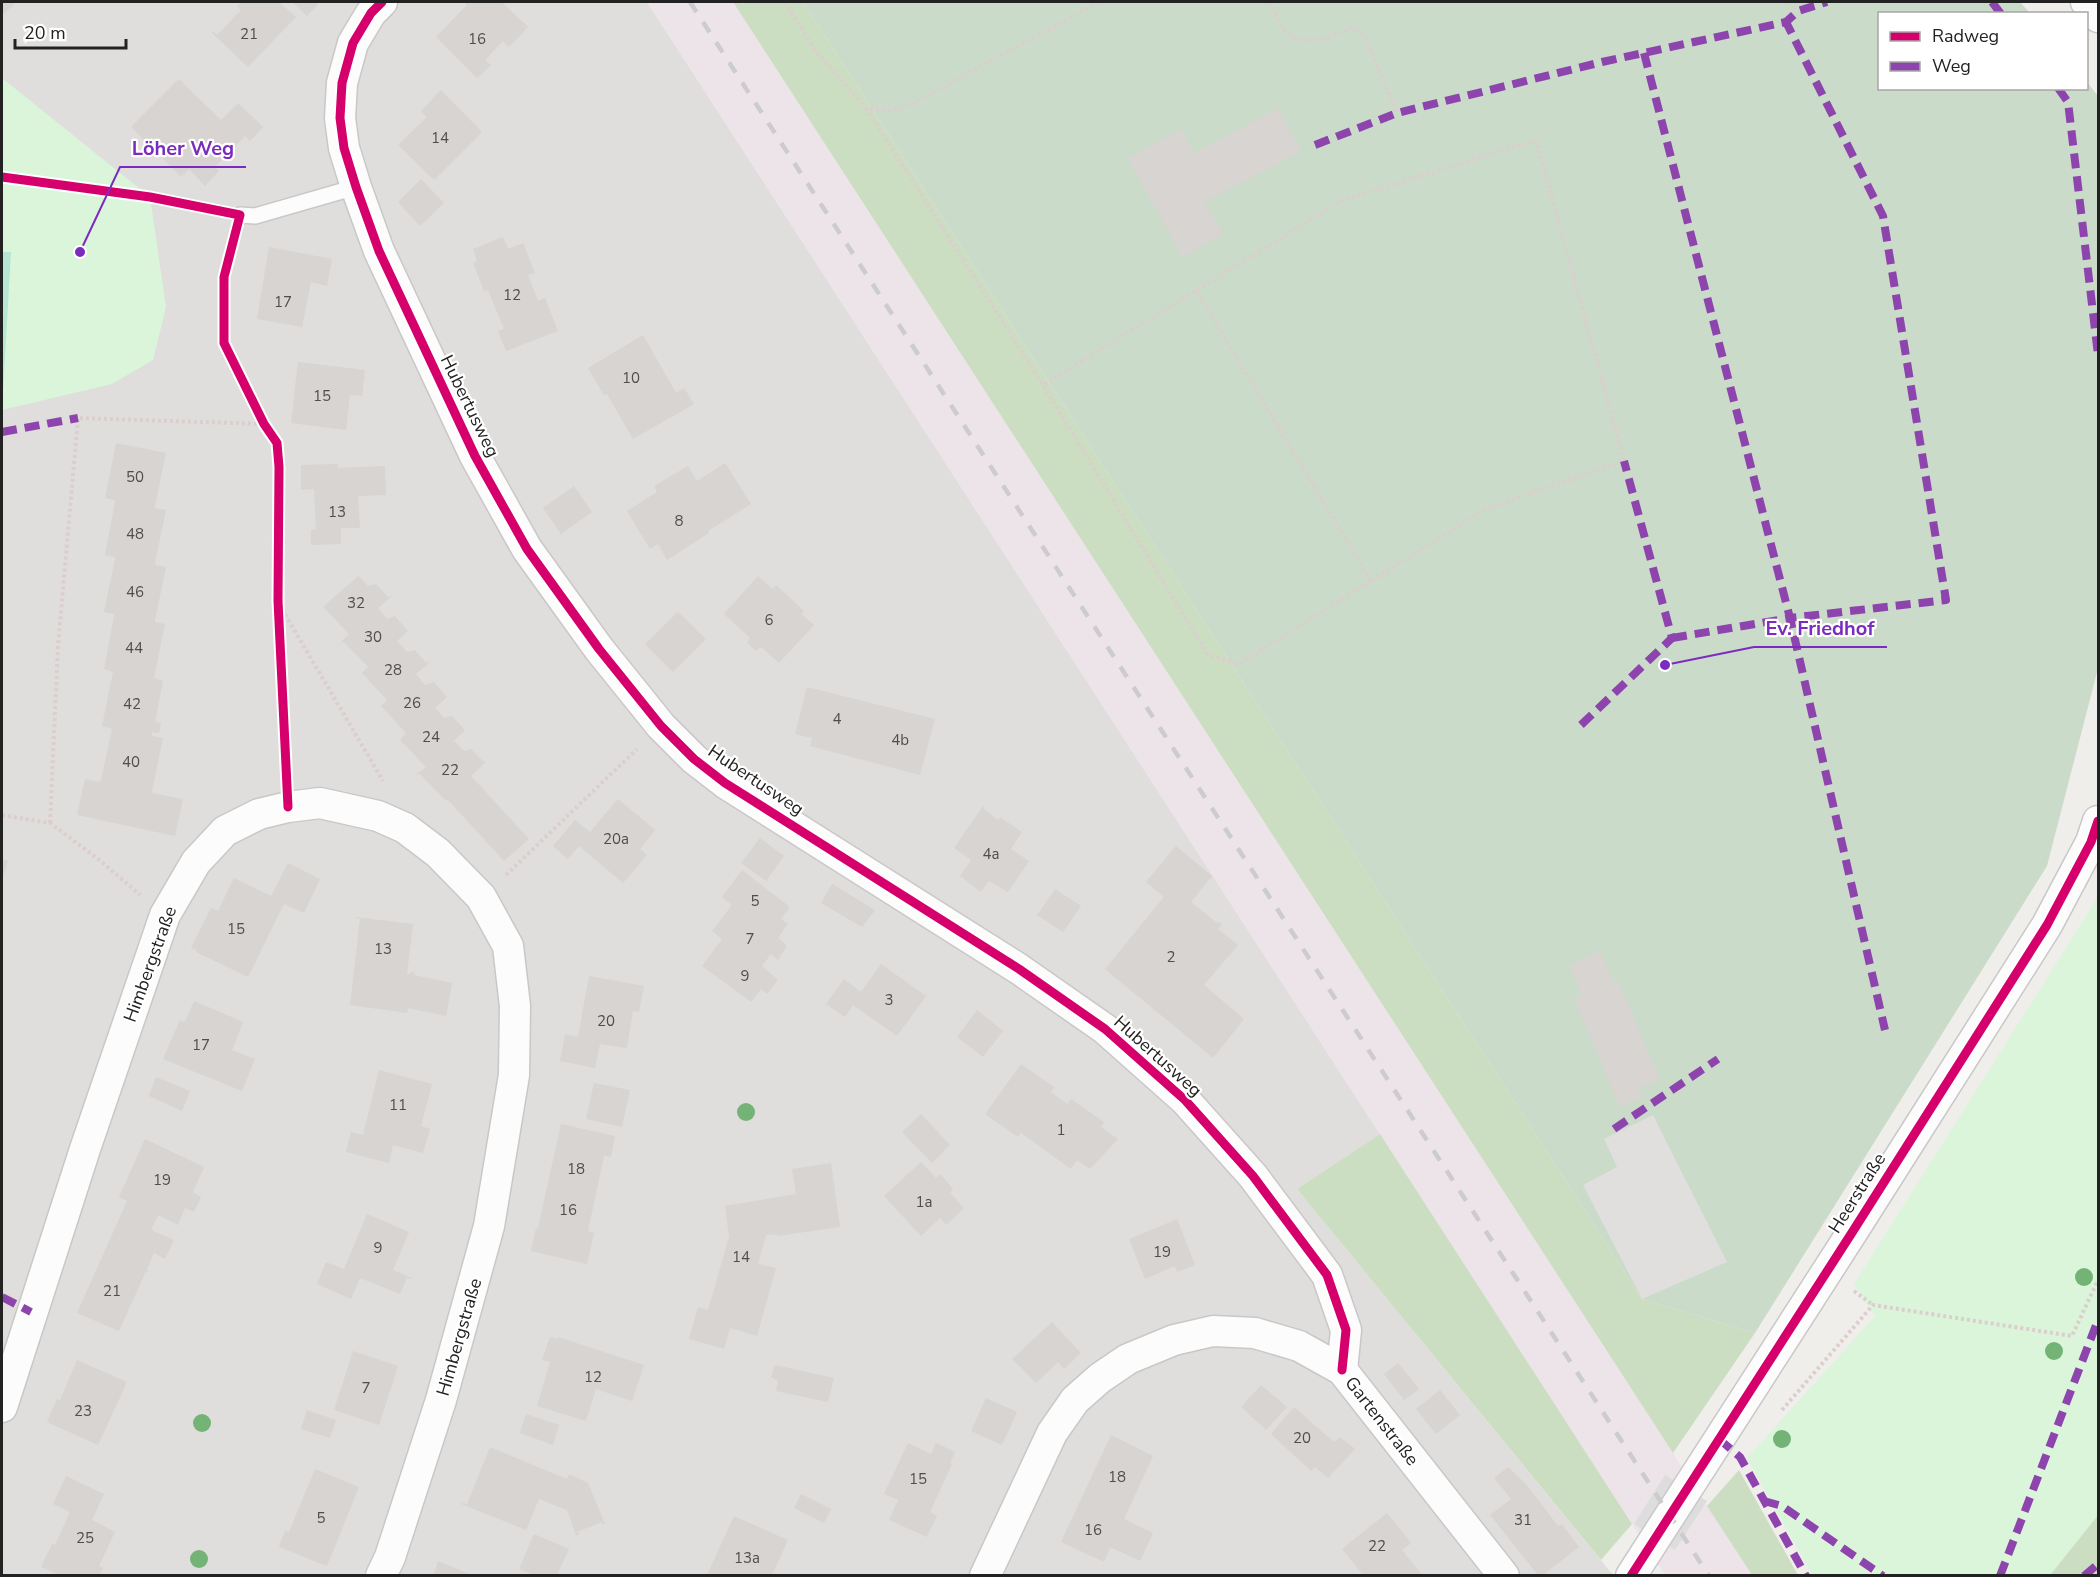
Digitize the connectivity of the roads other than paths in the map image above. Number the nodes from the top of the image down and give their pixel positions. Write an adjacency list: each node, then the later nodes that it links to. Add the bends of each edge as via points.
1 (382, 2): 4 (street, Hubertusweg, via 371,12 353,43 342,83 340,118 344,148)
2 (2086, 2): 3 (street)
3 (2098, 16)
4 (356, 187): 5 (lane, via 255,216); 7 (street, Hubertusweg, via 379,251 475,456 527,549 661,726 725,783 1020,969 1105,1029 1185,1100 1253,1176 1327,1275 1346,1330)
5 (240, 215)
6 (2098, 821): 12 (street, Heerstraße, via 2047,925)
7 (1342, 1370): 10 (street, Gartenstraße, via 1299,1346 1255,1333 1213,1331 1174,1340 1128,1359 1075,1400 1052,1433); 11 (street, Gartenstraße)
8 (2, 1407): 9 (street, Himbergstraße, via 165,915 196,862 225,831 259,814 320,803 378,816 405,828 438,853 481,897 508,946 515,1005 514,1075 489,1226 441,1400)
9 (381, 1575)
10 (985, 1575)
11 (1504, 1575)
12 (1631, 1575)

